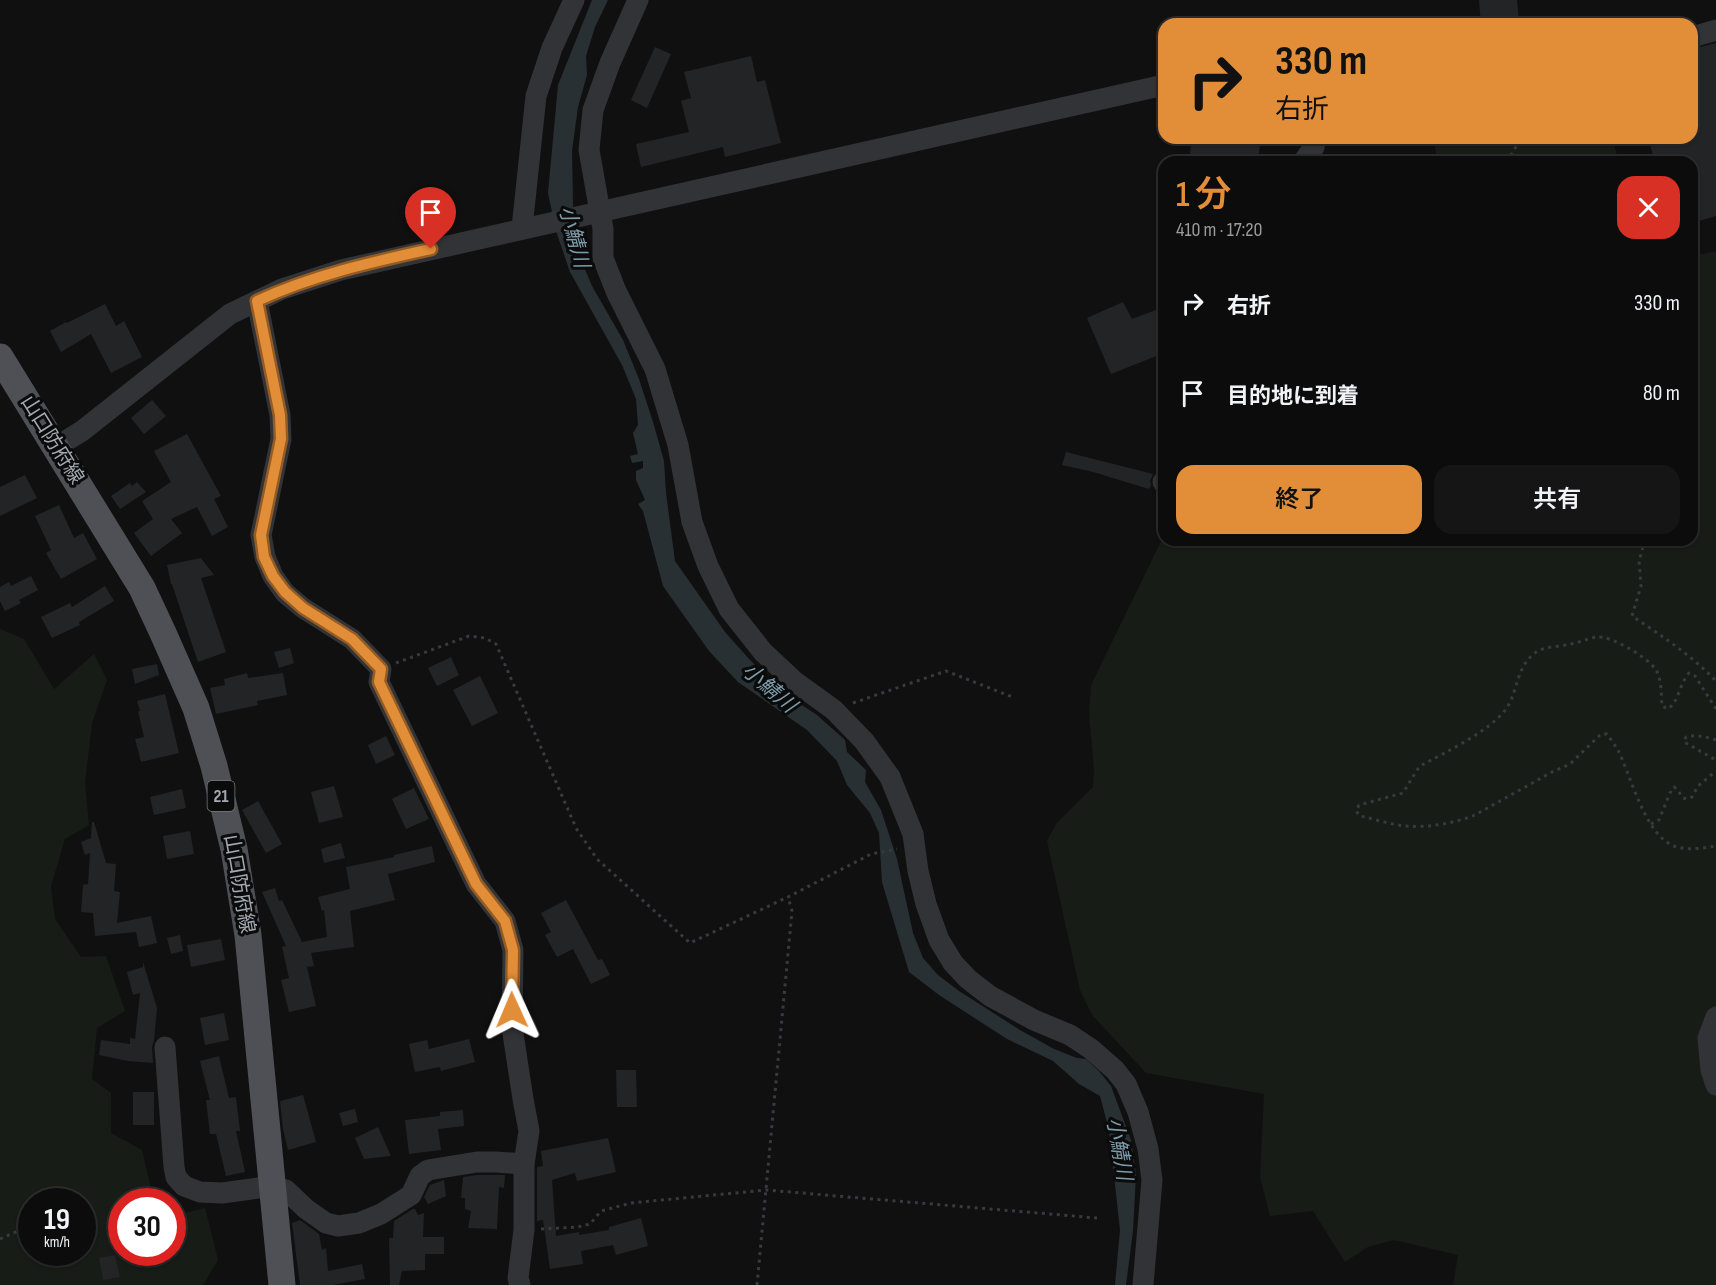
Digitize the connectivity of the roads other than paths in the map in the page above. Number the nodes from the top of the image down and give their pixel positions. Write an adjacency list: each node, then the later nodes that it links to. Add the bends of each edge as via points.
1 (574, 0): 7 (street, via 536,96)
2 (638, 0): 6 (street, via 593,110 589,150)
3 (1716, 30): 4 (street)
4 (1698, 35)
5 (1158, 86): 6 (street)
6 (595, 212): 7 (street); 18 (street, via 603,229 603,258 655,369 678,445 692,522 729,609 763,652 834,710 864,741 891,777 913,834 926,904 939,940 953,963 990,996 1091,1049 1126,1084 1138,1112 1152,1180)
7 (528, 227): 8 (street, via 341,270)
8 (257, 301): 10 (street, via 230,314); 14 (street, via 280,415 281,439 261,535 264,557 285,592 352,639 381,669 379,682 455,842 476,884 505,921 513,950 512,1027 529,1131)
9 (0, 357): 10 (main road, 山口防府線 / 21)
10 (57, 447): 15 (main road, 山口防府線 / 21, via 142,588 192,699 214,766 234,849 248,935)
11 (1716, 1017): 13 (street, via 1708,1038)
12 (165, 1047): 15 (street, via 176,1177 184,1186 200,1192 222,1194)
13 (1716, 1085)
14 (524, 1164): 15 (street, via 477,1162 428,1170 420,1176 411,1195 381,1214 338,1226 326,1223 286,1190); 17 (street)
15 (273, 1186): 16 (main road, 山口防府線 / 21)
16 (282, 1285)
17 (520, 1285)
18 (1143, 1285)

